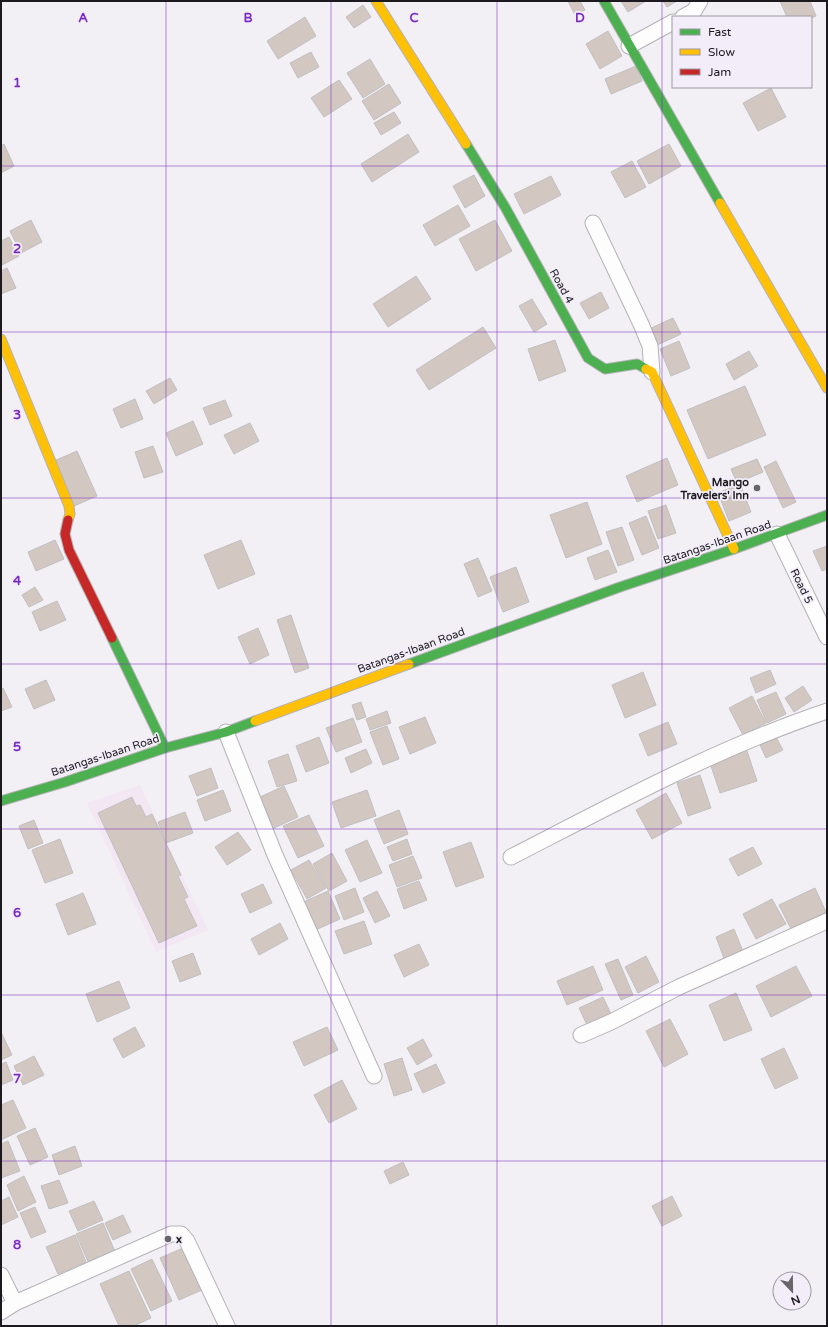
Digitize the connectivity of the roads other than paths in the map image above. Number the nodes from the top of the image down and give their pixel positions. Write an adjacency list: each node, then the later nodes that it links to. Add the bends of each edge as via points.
1 (376, 1): 9 (street, Road 4, via 505,207 588,358 605,369 638,364)
2 (604, 1): 6 (street)
3 (700, 1): 4 (street, via 694,11)
4 (684, 16)
5 (672, 23): 6 (street)
6 (629, 46): 10 (street)
7 (593, 223): 9 (street, via 650,346)
8 (1, 340): 17 (street, via 69,506 71,513 65,529 65,538 69,550)
9 (652, 372): 13 (street)
10 (827, 388)
11 (827, 515): 12 (street, Batangas-Ibaan Road)
12 (776, 534): 13 (street, Batangas-Ibaan Road); 14 (street, Road 5)
13 (734, 549): 16 (street, Batangas-Ibaan Road, via 620,587)
14 (827, 637)
15 (827, 711): 19 (street, via 737,745)
16 (226, 732): 17 (street, Batangas-Ibaan Road); 22 (street, via 275,855)
17 (165, 748): 18 (street, Batangas-Ibaan Road)
18 (1, 801)
19 (511, 856)
20 (827, 921): 21 (street, via 679,987)
21 (581, 1035)
22 (374, 1076)
23 (1, 1275): 24 (street)
24 (15, 1303): 25 (street); 26 (street, via 171,1234 181,1234)
25 (1, 1312)
26 (227, 1326)

